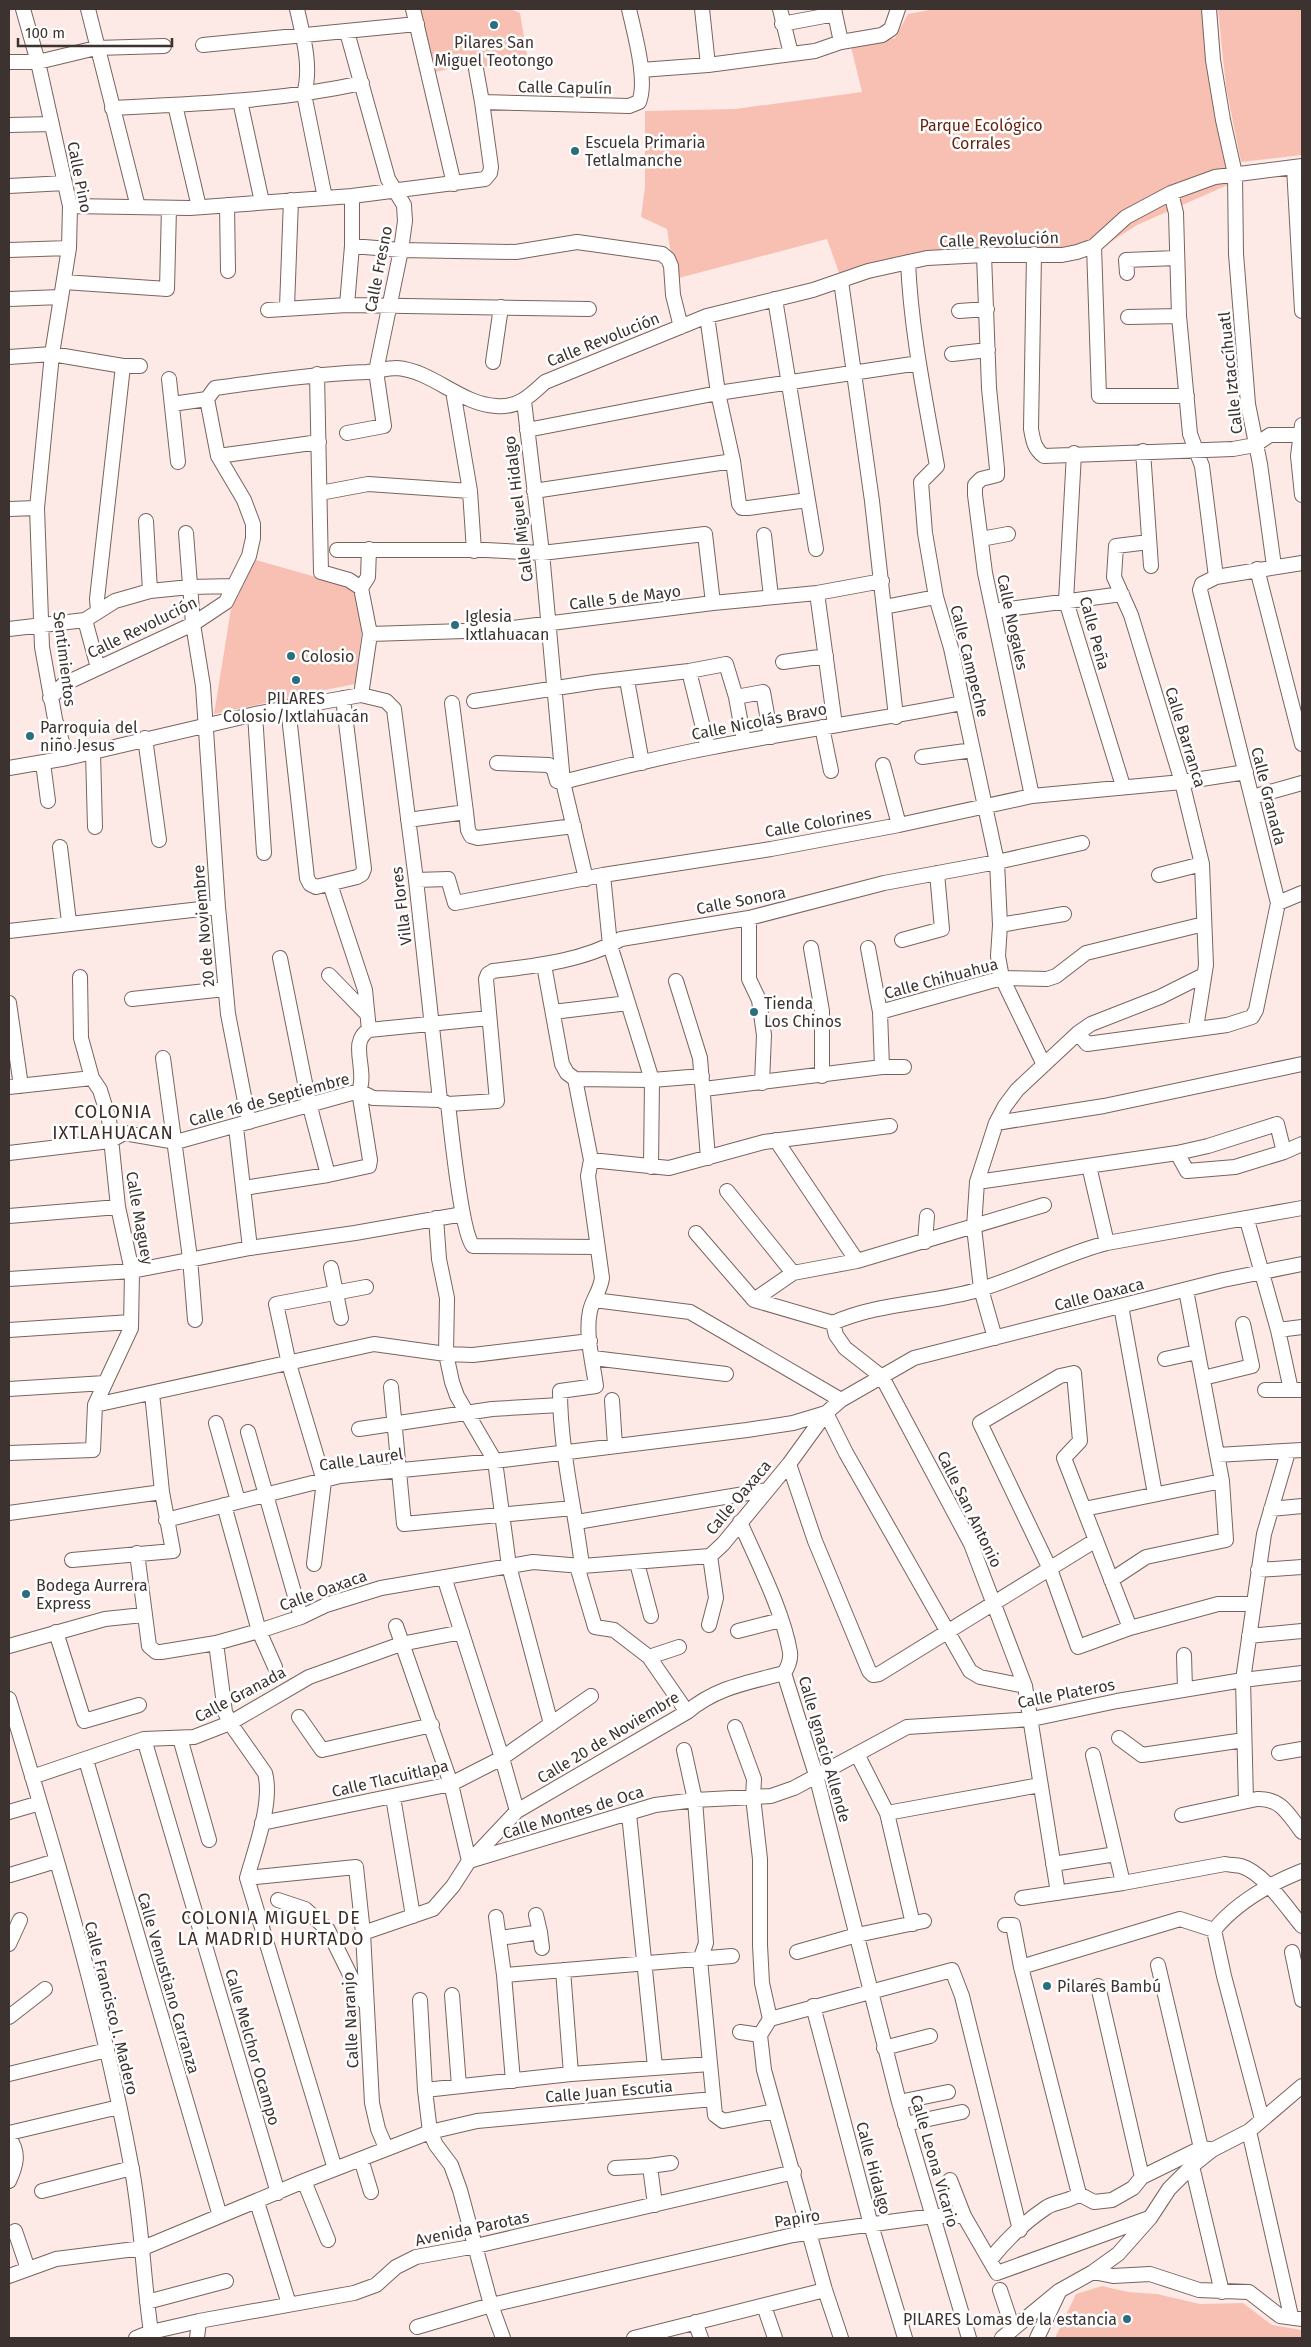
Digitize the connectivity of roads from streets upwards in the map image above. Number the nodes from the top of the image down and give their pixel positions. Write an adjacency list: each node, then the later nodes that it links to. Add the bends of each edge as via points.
1 (23, 9): 21 (street, Calle Pino)
2 (88, 9): 18 (street)
3 (297, 9): 14 (street)
4 (413, 9): 11 (street)
5 (629, 9): 24 (street, Calle Capulín)
6 (702, 9): 22 (street)
7 (780, 9): 12 (street)
8 (898, 9): 15 (street, via 891,29 882,35)
9 (1209, 9): 34 (street, Calle Iztaccíhuatl, via 1213,60)
10 (835, 11): 12 (street); 15 (street)
11 (417, 24): 13 (street); 36 (street)
12 (782, 24): 19 (street)
13 (348, 32): 14 (street); 25 (street, Calle Fresno)
14 (303, 34): 16 (street); 26 (street, via 309,78)
15 (841, 42): 19 (street, via 816,51)
16 (203, 45)
17 (164, 46): 18 (street)
18 (96, 48): 21 (street); 30 (street)
19 (791, 54): 22 (street)
20 (9, 62): 21 (street)
21 (38, 62): 31 (street, Calle Pino)
22 (708, 65): 24 (street)
23 (476, 69): 28 (street)
24 (641, 70): 28 (street, Calle Capulín, via 641,97 634,105)
25 (362, 83): 26 (street); 38 (street, Calle Fresno, via 388,179)
26 (304, 94): 27 (street); 41 (street)
27 (240, 101): 29 (street); 43 (street)
28 (482, 102): 36 (street, via 490,173 477,182)
29 (174, 105): 30 (street); 47 (street)
30 (112, 108): 46 (street)
31 (52, 124): 32 (street); 35 (street, Calle Pino)
32 (9, 125)
33 (1298, 167): 34 (street, Calle Revolución); 73 (street)
34 (1235, 174): 39 (street, Calle Revolución, via 1215,177); 101 (street, Calle Iztaccíhuatl, via 1236,254 1248,404)
35 (65, 184): 37 (street); 45 (street, Calle Pino)
36 (454, 184): 38 (street)
37 (9, 186)
38 (396, 190): 40 (street); 53 (street, Calle Fresno, via 404,205)
39 (1171, 193): 50 (street, Calle Revolución, via 1126,216); 56 (street, via 1176,213)
40 (352, 196): 41 (street); 49 (street)
41 (325, 198): 42 (street)
42 (291, 200): 43 (street); 68 (street)
43 (262, 202): 44 (street)
44 (228, 205): 47 (street); 58 (street)
45 (70, 206): 46 (street); 51 (street, Calle Pino)
46 (138, 207): 48 (street)
47 (199, 207): 48 (street)
48 (169, 208): 61 (street, via 167,289)
49 (352, 246): 53 (street); 65 (street)
50 (1094, 246): 54 (street, Calle Revolución, via 1062,255); 93 (street, via 1099,396)
51 (69, 248): 52 (street); 61 (street, Calle Pino)
52 (9, 250)
53 (402, 250): 66 (street, Calle Fresno); 77 (street, via 516,252 577,242 662,254 671,266 673,295)
54 (1034, 254): 55 (street, Calle Revolución); 104 (street, via 1031,429 1034,445 1044,456)
55 (984, 255): 57 (street, Calle Revolución); 70 (street)
56 (1176, 258): 59 (street, via 1126,260); 75 (street)
57 (908, 262): 60 (street, Calle Revolución); 83 (street, Calle Campeche)
58 (228, 271)
59 (1127, 273)
60 (841, 281): 64 (street, Calle Revolución); 86 (street)
61 (64, 282): 62 (street, Calle Pino)
62 (61, 297): 63 (street); 79 (street, Calle Pino)
63 (9, 299)
64 (775, 299): 74 (street, Calle Revolución); 90 (street)
65 (347, 305): 66 (street); 68 (street)
66 (390, 306): 67 (street); 87 (street, Calle Fresno)
67 (501, 307): 69 (street); 82 (street)
68 (287, 308): 71 (street)
69 (589, 309)
70 (987, 309): 72 (street); 78 (street)
71 (268, 310)
72 (959, 311)
73 (1302, 311)
74 (707, 316): 77 (street, Calle Revolución); 92 (street)
75 (1178, 316): 76 (street); 93 (street)
76 (1128, 317)
77 (681, 328): 95 (street, Calle Revolución, via 545,382)
78 (988, 350): 80 (street); 120 (street, Calle Nogales, via 998,469 997,475 981,479 975,485)
79 (52, 354): 81 (street); 84 (street); 114 (street, Sentimientos)
80 (952, 354)
81 (9, 357)
82 (493, 362)
83 (919, 363): 86 (street); 140 (street, Calle Campeche, via 937,466 921,482 925,534)
84 (123, 366): 85 (street); 144 (street)
85 (140, 366)
86 (855, 371): 90 (street); 132 (street)
87 (376, 372): 88 (street); 91 (street, via 396,368 418,373); 99 (street, via 384,426)
88 (317, 374): 94 (street, via 215,388); 100 (street)
89 (169, 379): 96 (street)
90 (789, 382): 92 (street); 113 (street)
91 (453, 391): 95 (street, via 495,406); 109 (street)
92 (718, 393): 97 (street); 106 (street)
93 (1187, 396): 103 (street, via 1190,434)
94 (208, 399): 96 (street); 105 (street, Calle Revolución)
95 (524, 401): 97 (street, Calle Miguel Hidalgo)
96 (172, 404): 107 (street)
97 (527, 430): 110 (street, Calle Miguel Hidalgo)
98 (1301, 430): 101 (street, via 1270,435); 108 (street)
99 (347, 433)
100 (319, 442): 105 (street); 111 (street)
101 (1255, 445): 103 (street); 129 (street, Calle Iztaccíhuatl)
102 (1143, 451): 103 (street); 104 (street); 121 (street)
103 (1198, 451): 131 (street)
104 (1074, 453): 141 (street, Calle Peña)
105 (218, 456): 133 (street, Calle Revolución, via 244,500 253,524 249,556)
106 (733, 461): 110 (street); 113 (street, via 742,508)
107 (178, 462)
108 (1301, 477): 112 (street)
109 (470, 491): 111 (street, via 368,484); 125 (street)
110 (534, 491): 126 (street, Calle Miguel Hidalgo)
111 (320, 493): 135 (street, via 321,572 349,580)
112 (1302, 494)
113 (808, 500): 124 (street)
114 (37, 508): 115 (street); 147 (street, Sentimientos)
115 (9, 509)
116 (146, 521): 136 (street)
117 (186, 533): 134 (street)
118 (1008, 534): 120 (street)
119 (764, 536): 139 (street)
120 (981, 539): 145 (street, Calle Nogales)
121 (1149, 542): 128 (street); 138 (street, Calle Barranca, via 1116,546 1114,577)
122 (369, 549): 123 (street); 125 (street); 135 (street, via 368,577)
123 (337, 550)
124 (816, 550)
125 (474, 551): 126 (street)
126 (542, 553): 142 (street, via 705,534); 149 (street, Calle Miguel Hidalgo)
127 (1302, 563): 129 (street)
128 (1151, 566)
129 (1274, 566): 130 (street)
130 (1257, 569): 131 (street); 173 (street)
131 (1216, 577): 185 (street, Calle Granada, via 1202,584 1200,590)
132 (882, 581): 137 (street, Calle 5 de Mayo); 143 (street)
133 (234, 586): 134 (street); 148 (street, Calle Revolución, via 226,602)
134 (190, 587): 136 (street); 148 (street)
135 (362, 588): 151 (street)
136 (150, 591): 144 (street, via 115,601)
137 (817, 593): 139 (street, Calle 5 de Mayo); 152 (street)
138 (1122, 594): 141 (street); 187 (street, Calle Barranca)
139 (771, 597): 142 (street, Calle 5 de Mayo)
140 (936, 597): 143 (street); 164 (street, Calle Campeche)
141 (1066, 601): 145 (street); 189 (street, Calle Peña)
142 (713, 603): 149 (street, Calle 5 de Mayo)
143 (884, 607): 167 (street)
144 (98, 611): 146 (street)
145 (992, 611): 190 (street, Calle Nogales)
146 (85, 620): 147 (street); 154 (street)
147 (40, 624): 150 (street); 160 (street, Sentimientos)
148 (193, 624): 154 (street, Calle Revolución); 168 (street, via 203,686)
149 (549, 624): 151 (street, Calle 5 de Mayo, via 496,630); 157 (street, Calle Miguel Hidalgo)
150 (9, 629)
151 (370, 634): 158 (street)
152 (826, 656): 153 (street); 169 (street)
153 (783, 662)
154 (98, 668): 160 (street, Calle Revolución, via 64,684)
155 (689, 671): 156 (street); 159 (street, via 726,664); 174 (street)
156 (627, 680): 157 (street); 181 (street)
157 (555, 689): 162 (street); 186 (street, Calle Miguel Hidalgo)
158 (361, 695): 161 (street); 195 (street, Villa Flores, via 386,701 394,709)
159 (736, 697): 170 (street, via 763,692); 172 (street)
160 (50, 698): 178 (street, Sentimientos)
161 (343, 698): 165 (street); 210 (street, via 364,869 357,877)
162 (474, 700)
163 (452, 703): 194 (street)
164 (962, 703): 167 (street, Calle Nicolás Bravo); 175 (street, Calle Campeche)
165 (288, 707): 166 (street); 210 (street, via 307,878 316,887)
166 (255, 714): 168 (street); 202 (street)
167 (896, 717): 169 (street, Calle Nicolás Bravo)
168 (205, 726): 171 (street); 213 (street, 20 de Noviembre)
169 (829, 726): 170 (street, Calle Nicolás Bravo); 184 (street)
170 (771, 737): 172 (street, Calle Nicolás Bravo)
171 (145, 738): 176 (street); 199 (street)
172 (744, 742): 174 (street, Calle Nicolás Bravo)
173 (1302, 744)
174 (708, 748): 181 (street, Calle Nicolás Bravo)
175 (973, 750): 177 (street); 193 (street, Calle Campeche)
176 (93, 752): 178 (street); 198 (street)
177 (922, 757)
178 (67, 758): 179 (street)
179 (43, 763): 183 (street); 192 (street)
180 (498, 763): 186 (street, via 549,765 557,781)
181 (642, 763): 186 (street, Calle Nicolás Bravo)
182 (883, 765): 196 (street)
183 (9, 768)
184 (831, 771)
185 (1246, 772): 187 (street, Calle Colorines); 191 (street, Calle Granada)
186 (563, 782): 197 (street, Calle Miguel Hidalgo)
187 (1182, 782): 189 (street, Calle Colorines); 204 (street, Calle Barranca)
188 (1302, 783): 191 (street)
189 (1123, 786): 190 (street, Calle Colorines)
190 (1032, 796): 193 (street, Calle Colorines)
191 (1252, 797): 212 (street, Calle Granada)
192 (48, 801)
193 (985, 807): 196 (street, Calle Colorines); 203 (street, Calle Campeche)
194 (466, 812): 195 (street); 197 (street, via 468,830 471,836 478,838)
195 (408, 820): 209 (street, Villa Flores)
196 (899, 825): 206 (street, Calle Colorines)
197 (574, 826): 208 (street, Calle Miguel Hidalgo)
198 (95, 827)
199 (159, 840)
200 (1082, 843): 203 (street, Calle Sonora)
201 (60, 847): 216 (street)
202 (264, 853)
203 (996, 862): 205 (street, Calle Sonora); 218 (street, Calle Campeche)
204 (1202, 864): 207 (street); 217 (street, Calle Barranca)
205 (937, 873): 215 (street, Calle Sonora, via 884,883); 220 (street, via 942,929)
206 (603, 875): 208 (street, Calle Colorines); 221 (street)
207 (1160, 875)
208 (586, 879): 209 (street, Calle Colorines, via 455,903 448,878)
209 (416, 880): 239 (street, Villa Flores)
210 (330, 884): 237 (street, via 365,990)
211 (1302, 893): 212 (street)
212 (1278, 903): 240 (street, Calle Granada, via 1252,1017 1241,1022)
213 (218, 908): 216 (street); 231 (street, 20 de Noviembre)
214 (1064, 914): 218 (street)
215 (749, 918): 221 (street, Calle Sonora, via 621,939); 253 (street, via 749,980 759,1000 764,1035)
216 (69, 922): 219 (street)
217 (1204, 924): 227 (street, Calle Barranca); 229 (street, Calle Chihuahua, via 1086,953 1047,979)
218 (1000, 925): 229 (street, Calle Campeche, via 998,956)
219 (9, 931)
220 (902, 940)
221 (610, 946): 225 (street, Calle Sonora); 233 (street)
222 (811, 948): 248 (street, via 822,1011)
223 (868, 948): 236 (street)
224 (280, 958): 257 (street)
225 (544, 965): 235 (street); 238 (street, Calle Sonora, via 488,974)
226 (329, 975): 237 (street)
227 (1204, 975): 240 (street, Calle Barranca); 242 (street, via 1160,997 1091,1024)
228 (80, 977): 249 (street, Calle Maguey, via 81,1038)
229 (1002, 978): 236 (street, Calle Chihuahua); 245 (street, Calle Campeche)
230 (676, 981): 252 (street, via 700,1058)
231 (225, 989): 232 (street); 259 (street, 20 de Noviembre)
232 (132, 998)
233 (628, 1002): 235 (street); 251 (street)
234 (9, 1003): 254 (street)
235 (553, 1012): 250 (street, via 562,1064)
236 (880, 1012): 246 (street, Calle Chihuahua)
237 (367, 1014): 241 (street)
238 (489, 1018): 239 (street); 256 (street, Calle 16 de Septiembre, via 497,1101)
239 (432, 1022): 241 (street); 256 (street, Villa Flores)
240 (1196, 1028): 242 (street, via 1087,1044)
241 (368, 1030): 255 (street, via 359,1038 363,1081)
242 (1078, 1033): 245 (street)
243 (163, 1058): 263 (street)
244 (1302, 1064): 258 (street, via 1104,1106)
245 (1044, 1065): 258 (street, via 1017,1090)
246 (882, 1067): 247 (street); 248 (street)
247 (904, 1067)
248 (822, 1076): 253 (street)
249 (92, 1078): 254 (street); 262 (street, Calle Maguey, via 100,1090 109,1119)
250 (576, 1079): 251 (street); 269 (street)
251 (652, 1080): 252 (street); 270 (street)
252 (703, 1082): 253 (street); 268 (street)
253 (762, 1083)
254 (15, 1087)
255 (359, 1091): 256 (street, Calle 16 de Septiembre, via 373,1098); 257 (street, Calle 16 de Septiembre); 272 (street, via 369,1166)
256 (444, 1102): 279 (street, Villa Flores)
257 (309, 1103): 259 (street, Calle 16 de Septiembre); 272 (street)
258 (996, 1123): 273 (street)
259 (242, 1125): 263 (street, Calle 16 de Septiembre); 274 (street, 20 de Noviembre)
260 (890, 1126): 261 (street)
261 (776, 1140): 268 (street); 291 (street)
262 (110, 1141): 263 (street, Calle 16 de Septiembre, via 124,1133); 265 (street, Calle 16 de Septiembre); 277 (street, Calle Maguey)
263 (176, 1142): 290 (street)
264 (1302, 1144): 266 (street)
265 (9, 1152)
266 (1284, 1152): 267 (street, via 1235,1167 1187,1171); 267 (street, via 1277,1124)
267 (1176, 1153): 271 (street)
268 (708, 1158): 270 (street, via 669,1168)
269 (591, 1160): 270 (street); 288 (street, via 588,1176)
270 (651, 1166)
271 (1089, 1166): 273 (street); 287 (street)
272 (328, 1175): 274 (street)
273 (978, 1182): 284 (street)
274 (244, 1188): 289 (street, 20 de Noviembre)
275 (727, 1190): 296 (street)
276 (1044, 1205): 284 (street)
277 (118, 1207): 280 (street); 294 (street, Calle Maguey)
278 (1302, 1208): 283 (street)
279 (464, 1214): 282 (street); 288 (street, Villa Flores, via 473,1246)
280 (9, 1216)
281 (927, 1216): 286 (street)
282 (436, 1218): 289 (street); 316 (street, via 446,1298)
283 (1246, 1220): 287 (street); 295 (street)
284 (974, 1227): 286 (street); 299 (street)
285 (696, 1233): 303 (street)
286 (925, 1242): 291 (street)
287 (1107, 1242): 299 (street)
288 (598, 1247): 302 (street, via 602,1278 600,1291)
289 (250, 1248): 290 (street)
290 (190, 1258): 294 (street); 306 (street)
291 (857, 1261): 296 (street)
292 (1302, 1264): 295 (street, Calle Oaxaca)
293 (331, 1268): 301 (street)
294 (132, 1270): 297 (street); 307 (street, Calle Maguey)
295 (1262, 1272): 300 (street, Calle Oaxaca); 312 (street)
296 (793, 1274): 303 (street)
297 (9, 1279)
298 (366, 1287): 301 (street)
299 (981, 1289): 308 (street, via 856,1315); 313 (street)
300 (1186, 1290): 304 (street, Calle Oaxaca); 315 (street)
301 (336, 1293): 305 (street); 319 (street, via 276,1304)
302 (594, 1300): 314 (street, via 590,1312); 330 (street, via 690,1312)
303 (754, 1300): 308 (street)
304 (1121, 1306): 313 (street, Calle Oaxaca); 352 (street)
305 (341, 1318)
306 (195, 1320)
307 (131, 1322): 311 (street); 323 (street, Calle Maguey)
308 (833, 1324): 321 (street, via 845,1348)
309 (1243, 1324): 322 (street, via 1252,1366)
310 (1302, 1327): 312 (street)
311 (9, 1330)
312 (1278, 1330): 327 (street)
313 (995, 1338): 321 (street, Calle Oaxaca, via 914,1358)
314 (590, 1341): 316 (street, via 473,1355); 317 (street)
315 (1197, 1352): 318 (street); 322 (street)
316 (446, 1354): 319 (street, via 374,1344); 333 (street, via 452,1382)
317 (593, 1358): 320 (street); 332 (street, via 596,1386 560,1391)
318 (1165, 1359)
319 (289, 1364): 328 (street); 347 (street)
320 (726, 1374)
321 (882, 1378): 330 (street, Calle Oaxaca); 377 (street, Calle San Antonio, via 971,1544)
322 (1202, 1378): 343 (street)
323 (105, 1383): 325 (street); 331 (street, Calle Maguey)
324 (391, 1387): 336 (street)
325 (9, 1389)
326 (1265, 1390): 327 (street)
327 (1297, 1390)
328 (152, 1393): 331 (street); 350 (street)
329 (612, 1400): 339 (street)
330 (841, 1400): 334 (street, Calle Oaxaca)
331 (95, 1405): 341 (street, Calle Maguey, via 93,1450)
332 (560, 1405): 333 (street); 342 (street)
333 (467, 1413): 336 (street); 344 (street)
334 (826, 1413): 339 (street, Calle Laurel, via 793,1423); 345 (street, Calle Oaxaca); 391 (street)
335 (216, 1423): 353 (street)
336 (395, 1425): 337 (street); 346 (street)
337 (359, 1429)
338 (248, 1432): 351 (street)
339 (615, 1446): 342 (street, Calle Laurel)
340 (1295, 1451): 343 (street); 357 (street)
341 (9, 1453)
342 (564, 1453): 344 (street, Calle Laurel); 356 (street)
343 (1217, 1455): 348 (street)
344 (495, 1461): 346 (street, Calle Laurel); 360 (street)
345 (789, 1464): 349 (street, Calle Oaxaca); 391 (street, via 815,1541 869,1671 879,1674)
346 (399, 1471): 347 (street, Calle Laurel, via 340,1476); 360 (street, via 404,1524)
347 (324, 1481): 351 (street, Calle Laurel); 369 (street)
348 (1222, 1481): 352 (street); 376 (street, via 1226,1540 1146,1557)
349 (767, 1490): 362 (street); 363 (street, Calle Oaxaca)
350 (162, 1492): 359 (street); 361 (street)
351 (267, 1494): 353 (street, Calle Laurel); 381 (street)
352 (1155, 1494): 358 (street)
353 (238, 1501): 354 (street, Calle Laurel)
354 (224, 1505): 361 (street, Calle Laurel); 386 (street)
355 (1302, 1506): 357 (street)
356 (573, 1508): 360 (street); 362 (street)
357 (1271, 1508): 374 (street)
358 (1084, 1509): 364 (street); 373 (street, via 1064,1458 1080,1441 1074,1373 1060,1376 980,1423)
359 (9, 1513)
360 (502, 1515): 370 (street)
361 (166, 1520): 365 (street, via 172,1551)
362 (577, 1522): 371 (street)
363 (740, 1522): 366 (street, Calle Oaxaca); 382 (street, Calle Ignacio Allende)
364 (1096, 1540): 373 (street); 376 (street)
365 (136, 1554): 367 (street); 379 (street)
366 (710, 1556): 368 (street, Calle Oaxaca); 383 (street, via 716,1598)
367 (72, 1560)
368 (637, 1563): 371 (street, Calle Oaxaca); 380 (street)
369 (314, 1564)
370 (508, 1566): 371 (street, Calle Oaxaca, via 533,1562); 375 (street, Calle Oaxaca); 412 (street)
371 (580, 1566): 398 (street, via 595,1627 614,1630)
372 (1302, 1567): 374 (street)
373 (1050, 1569): 377 (street); 385 (street, via 1078,1647)
374 (1258, 1570): 378 (street)
375 (444, 1577): 381 (street, Calle Oaxaca, via 381,1588 326,1605); 390 (street)
376 (1111, 1580): 385 (street)
377 (995, 1603): 391 (street); 403 (street, Calle San Antonio)
378 (1254, 1604): 385 (street, via 1218,1604); 392 (street)
379 (143, 1614): 389 (street, via 105,1619); 393 (street, Calle Oaxaca, via 149,1646 156,1652)
380 (650, 1616)
381 (301, 1617): 386 (street, Calle Oaxaca)
382 (781, 1620): 387 (street); 400 (street, Calle Ignacio Allende, via 790,1653 789,1666)
383 (709, 1625)
384 (396, 1626): 394 (street)
385 (1130, 1628)
386 (259, 1631): 393 (street, Calle Oaxaca); 399 (street)
387 (738, 1631)
388 (1302, 1631): 392 (street)
389 (56, 1632): 395 (street); 407 (street, via 84,1721)
390 (462, 1632): 394 (street, Calle Granada); 424 (street)
391 (948, 1632): 403 (street, via 970,1671 980,1677)
392 (1249, 1636): 402 (street)
393 (216, 1643): 411 (street, via 225,1712)
394 (401, 1644): 411 (street, Calle Granada, via 308,1677); 413 (street)
395 (9, 1646)
396 (679, 1648): 398 (street)
397 (1184, 1655): 404 (street)
398 (649, 1657): 408 (street)
399 (274, 1667)
400 (784, 1673): 408 (street, Calle 20 de Noviembre, via 724,1688 703,1698); 427 (street, Calle Ignacio Allende)
401 (1302, 1673): 402 (street, Calle Plateros)
402 (1243, 1680): 404 (street, Calle Plateros); 418 (street)
403 (1026, 1686): 410 (street, Calle San Antonio)
404 (1185, 1689): 410 (street, Calle Plateros)
405 (591, 1696): 412 (street, Calle Tlacuitlapa)
406 (9, 1700): 426 (street, Calle Francisco I. Madero)
407 (139, 1705)
408 (686, 1712): 436 (street, Calle 20 de Noviembre)
409 (299, 1716): 413 (street, via 322,1750)
410 (1032, 1719): 422 (street, Calle Plateros, via 906,1727); 429 (street, Calle San Antonio)
411 (230, 1723): 415 (street, Calle Granada, via 194,1737); 440 (street, via 265,1773 267,1782)
412 (551, 1724): 424 (street, Calle Tlacuitlapa)
413 (432, 1725): 428 (street)
414 (735, 1727): 431 (street, via 754,1780)
415 (180, 1738): 417 (street, Calle Granada); 442 (street)
416 (1119, 1738): 418 (street, via 1142,1755)
417 (144, 1739): 425 (street, Calle Granada); 527 (street, Calle Melchor Ocampo)
418 (1244, 1740): 433 (street)
419 (1302, 1749): 421 (street)
420 (684, 1750): 432 (street)
421 (1279, 1753)
422 (857, 1754): 427 (street, Calle Plateros); 437 (street)
423 (1093, 1755): 443 (street)
424 (502, 1758): 428 (street, Calle Tlacuitlapa); 436 (street)
425 (86, 1760): 426 (street, Calle Granada); 532 (street, Calle Venustiano Carranza)
426 (32, 1776): 434 (street, Calle Francisco I. Madero)
427 (816, 1776): 431 (street, Calle Montes de Oca, via 771,1796); 464 (street, Calle Ignacio Allende)
428 (452, 1784): 430 (street, Calle Tlacuitlapa); 445 (street)
429 (1040, 1785): 437 (street); 446 (street, Calle San Antonio)
430 (393, 1797): 440 (street, Calle Tlacuitlapa); 456 (street)
431 (753, 1797): 432 (street, Calle Montes de Oca); 486 (street, via 760,1859 762,1983)
432 (695, 1800): 438 (street, Calle Montes de Oca, via 656,1805); 471 (street, via 706,1943)
433 (1246, 1801): 439 (street); 441 (street, via 1269,1798 1279,1804)
434 (40, 1803): 435 (street); 444 (street, Calle Francisco I. Madero)
435 (9, 1812)
436 (517, 1812): 445 (street, Calle 20 de Noviembre)
437 (888, 1813): 464 (street, via 919,1922)
438 (629, 1814): 445 (street, Calle Montes de Oca); 472 (street)
439 (1182, 1815)
440 (262, 1823): 449 (street)
441 (1302, 1832)
442 (209, 1840)
443 (1116, 1854): 446 (street); 450 (street)
444 (56, 1861): 448 (street); 491 (street, Calle Francisco I. Madero)
445 (469, 1862): 456 (street, via 433,1909)
446 (1053, 1864): 452 (street, Calle San Antonio)
447 (1302, 1871): 451 (street)
448 (10, 1874)
449 (247, 1878): 462 (street, Calle Naranjo, via 356,1867); 520 (street)
450 (1123, 1883): 451 (street, via 1225,1864 1241,1866); 452 (street)
451 (1267, 1885): 460 (street); 461 (street)
452 (1058, 1893): 453 (street)
453 (1022, 1898)
454 (278, 1900): 483 (street, via 305,1909 328,1930)
455 (536, 1915): 463 (street)
456 (414, 1916): 462 (street)
457 (496, 1917): 465 (street)
458 (20, 1920): 466 (street)
459 (1009, 1925): 474 (street)
460 (1302, 1926)
461 (1214, 1930): 474 (street, via 1180,1919); 506 (street)
462 (363, 1932): 483 (street, Calle Naranjo)
463 (540, 1932): 465 (street); 467 (street)
464 (857, 1935): 468 (street); 479 (street, Calle Ignacio Allende)
465 (500, 1938): 476 (street)
466 (9, 1944)
467 (542, 1948)
468 (797, 1952)
469 (1292, 1952): 482 (street)
470 (732, 1956): 471 (street)
471 (700, 1960): 472 (street); 492 (street)
472 (644, 1963): 475 (street); 493 (street)
473 (1158, 1965): 513 (street)
474 (1021, 1966): 529 (street)
475 (562, 1970): 476 (street); 495 (street)
476 (504, 1975): 496 (street)
477 (1098, 1986): 522 (street)
478 (45, 1989): 485 (street)
479 (871, 1992): 484 (street); 490 (street, Calle Leona Vicario); 537 (street, via 952,1970 962,1996)
480 (452, 1995): 497 (street)
481 (420, 2000): 499 (street)
482 (1302, 2000)
483 (366, 2006): 512 (street, Calle Naranjo, via 372,2103)
484 (812, 2006): 486 (street); 536 (street, Calle Hidalgo)
485 (9, 2017)
486 (770, 2019): 488 (street)
487 (740, 2032): 488 (street)
488 (760, 2035): 504 (street, via 764,2070)
489 (930, 2036): 490 (street)
490 (884, 2048): 502 (street, Calle Leona Vicario)
491 (107, 2050): 494 (street); 503 (street, Calle Francisco I. Madero)
492 (710, 2064): 493 (street); 501 (street)
493 (655, 2067): 495 (street)
494 (9, 2074)
495 (571, 2074): 496 (street)
496 (513, 2081): 497 (street)
497 (459, 2086): 499 (street)
498 (1302, 2088): 506 (street)
499 (425, 2090): 509 (street)
500 (948, 2092): 502 (street)
501 (713, 2099): 504 (street, via 715,2115 723,2121); 509 (street, Calle Juan Escutia, via 477,2120)
502 (899, 2102): 507 (street, Calle Leona Vicario)
503 (119, 2107): 510 (street); 518 (street, Calle Francisco I. Madero)
504 (775, 2111): 521 (street)
505 (962, 2112): 507 (street)
506 (1262, 2119): 508 (street)
507 (905, 2124): 533 (street, Calle Leona Vicario)
508 (1249, 2131): 513 (street); 556 (street)
509 (430, 2132): 512 (street, Calle Juan Escutia); 541 (street, via 451,2165)
510 (9, 2133)
511 (9, 2138): 525 (street, via 14,2145 17,2164)
512 (386, 2148): 514 (street, Calle Juan Escutia)
513 (1206, 2149): 517 (street); 522 (street)
514 (361, 2159): 520 (street, Calle Juan Escutia); 528 (street)
515 (671, 2163): 516 (street)
516 (650, 2166): 519 (street); 531 (street)
517 (1192, 2166): 535 (street, via 1169,2189); 551 (street)
518 (132, 2168): 526 (street); 542 (street, Calle Francisco I. Madero)
519 (615, 2168)
520 (335, 2169): 524 (street, Calle Juan Escutia)
521 (794, 2172): 531 (street, Avenida Parotas); 539 (street)
522 (1142, 2177): 529 (street, via 1134,2188 1112,2200 1094,2202)
523 (950, 2180): 534 (street)
524 (304, 2181): 527 (street, Calle Juan Escutia); 540 (street)
525 (9, 2182)
526 (42, 2191)
527 (278, 2192): 530 (street, Calle Juan Escutia)
528 (371, 2192)
529 (1079, 2194): 537 (street, via 1071,2200 1049,2206)
530 (257, 2202): 532 (street, Calle Juan Escutia); 553 (street)
531 (655, 2205): 541 (street, Avenida Parotas)
532 (220, 2216): 542 (street, Calle Juan Escutia)
533 (933, 2216): 534 (street, Papiro); 536 (street, Papiro); 570 (street, Calle Leona Vicario)
534 (964, 2216): 543 (street)
535 (1150, 2218): 543 (street, via 997,2273); 545 (street, via 1118,2254)
536 (871, 2225): 539 (street, Papiro); 569 (street, Calle Hidalgo)
537 (1020, 2230): 543 (street, via 1002,2244)
538 (15, 2231): 544 (street)
539 (810, 2233): 548 (street); 554 (street, Papiro)
540 (328, 2240)
541 (476, 2246): 553 (street, Avenida Parotas, via 416,2257 396,2267 376,2285 354,2293); 554 (street)
542 (143, 2248): 544 (street, Calle Juan Escutia, via 56,2259); 552 (street, Calle Francisco I. Madero)
543 (990, 2260)
544 (28, 2269): 546 (street, Calle Juan Escutia)
545 (1093, 2272): 550 (street); 551 (street, via 1113,2276 1150,2274 1200,2290)
546 (9, 2276)
547 (226, 2281): 552 (street)
548 (825, 2290): 555 (street); 568 (street)
549 (1000, 2290): 560 (street)
550 (1059, 2291): 560 (street); 572 (street)
551 (1222, 2292): 556 (street, via 1249,2292 1280,2316)
552 (147, 2302): 561 (street, Calle Francisco I. Madero)
553 (289, 2304): 557 (street, Avenida Parotas)
554 (491, 2305): 559 (street, Papiro); 564 (street)
555 (764, 2306): 558 (street); 567 (street)
556 (1297, 2318)
557 (199, 2321): 561 (street, Avenida Parotas); 563 (street)
558 (695, 2322): 565 (street); 566 (street)
559 (417, 2326)
560 (1013, 2329): 571 (street)
561 (151, 2332): 562 (street, Avenida Parotas)
562 (136, 2338)
563 (197, 2338)
564 (503, 2338)
565 (634, 2338)
566 (701, 2338)
567 (775, 2338)
568 (841, 2338)
569 (905, 2338)
570 (969, 2338)
571 (1002, 2338)
572 (1037, 2338)

